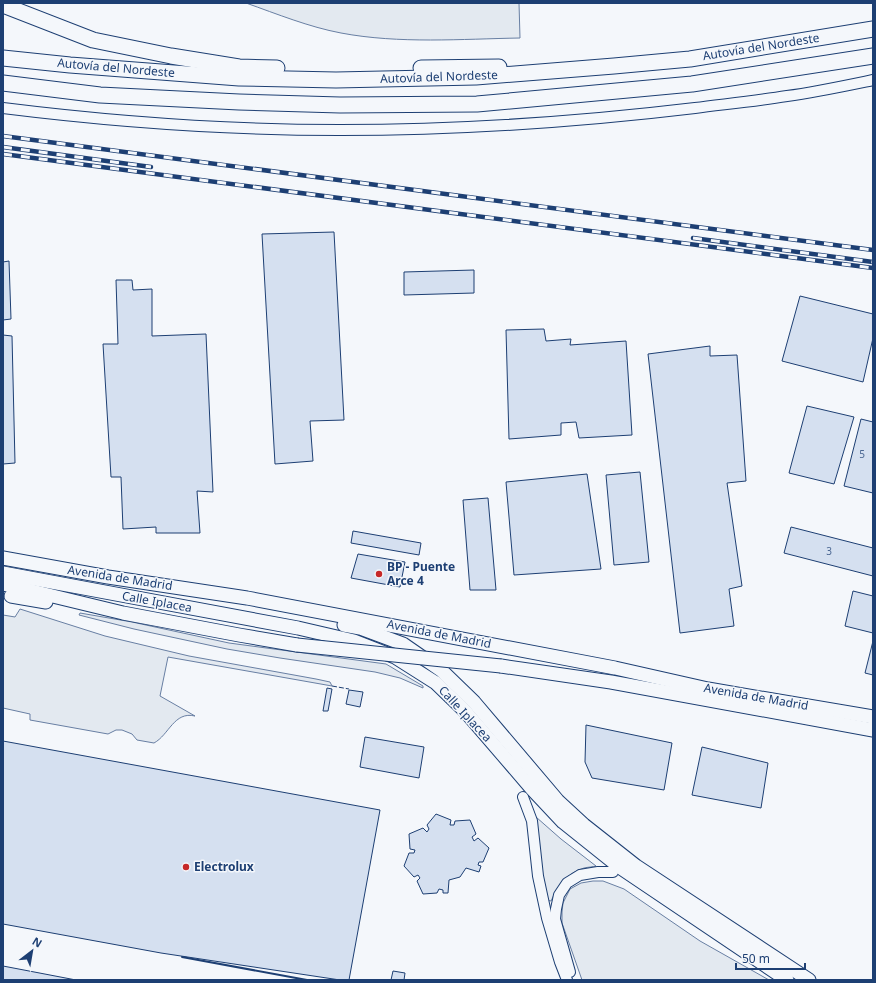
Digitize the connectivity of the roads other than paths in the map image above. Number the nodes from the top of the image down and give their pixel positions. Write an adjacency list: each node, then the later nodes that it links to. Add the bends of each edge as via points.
1 (3, 5): 5 (highway, via 93,40 239,67 336,70)
2 (873, 29): 5 (highway, Autovía del Nordeste, via 690,59)
3 (873, 56): 7 (highway, via 692,84 477,104 340,105 239,102 100,95)
4 (3, 58): 5 (highway, Autovía del Nordeste, via 208,76 336,80 476,77)
5 (614, 66)
6 (873, 80): 8 (street, via 786,96 620,117 484,127 341,130 236,128 136,122)
7 (3, 83)
8 (3, 108)
9 (3, 558): 11 (main road, Avenida de Madrid)
10 (3, 573): 21 (main road, Calle Iplacea, via 298,628 354,641 395,657 436,683 465,711 562,822 618,866)
11 (108, 577): 15 (main road, Avenida de Madrid, via 246,598 615,668 708,689); 22 (main road, Calle Iplacea, via 360,628 403,644 442,672 474,702 558,801 584,825 636,866)
12 (3, 584): 14 (main road, Avenida de Madrid)
13 (11, 596): 14 (main road)
14 (123, 613): 16 (main road, Avenida de Madrid, bridge, via 297,645 501,666 611,682)
15 (873, 717)
16 (873, 730)
17 (523, 797): 19 (street, via 532,821 546,918)
18 (613, 872): 20 (street, via 580,875 567,883 559,895 555,919)
19 (567, 980)
20 (572, 980)
21 (788, 980)
22 (809, 980)

